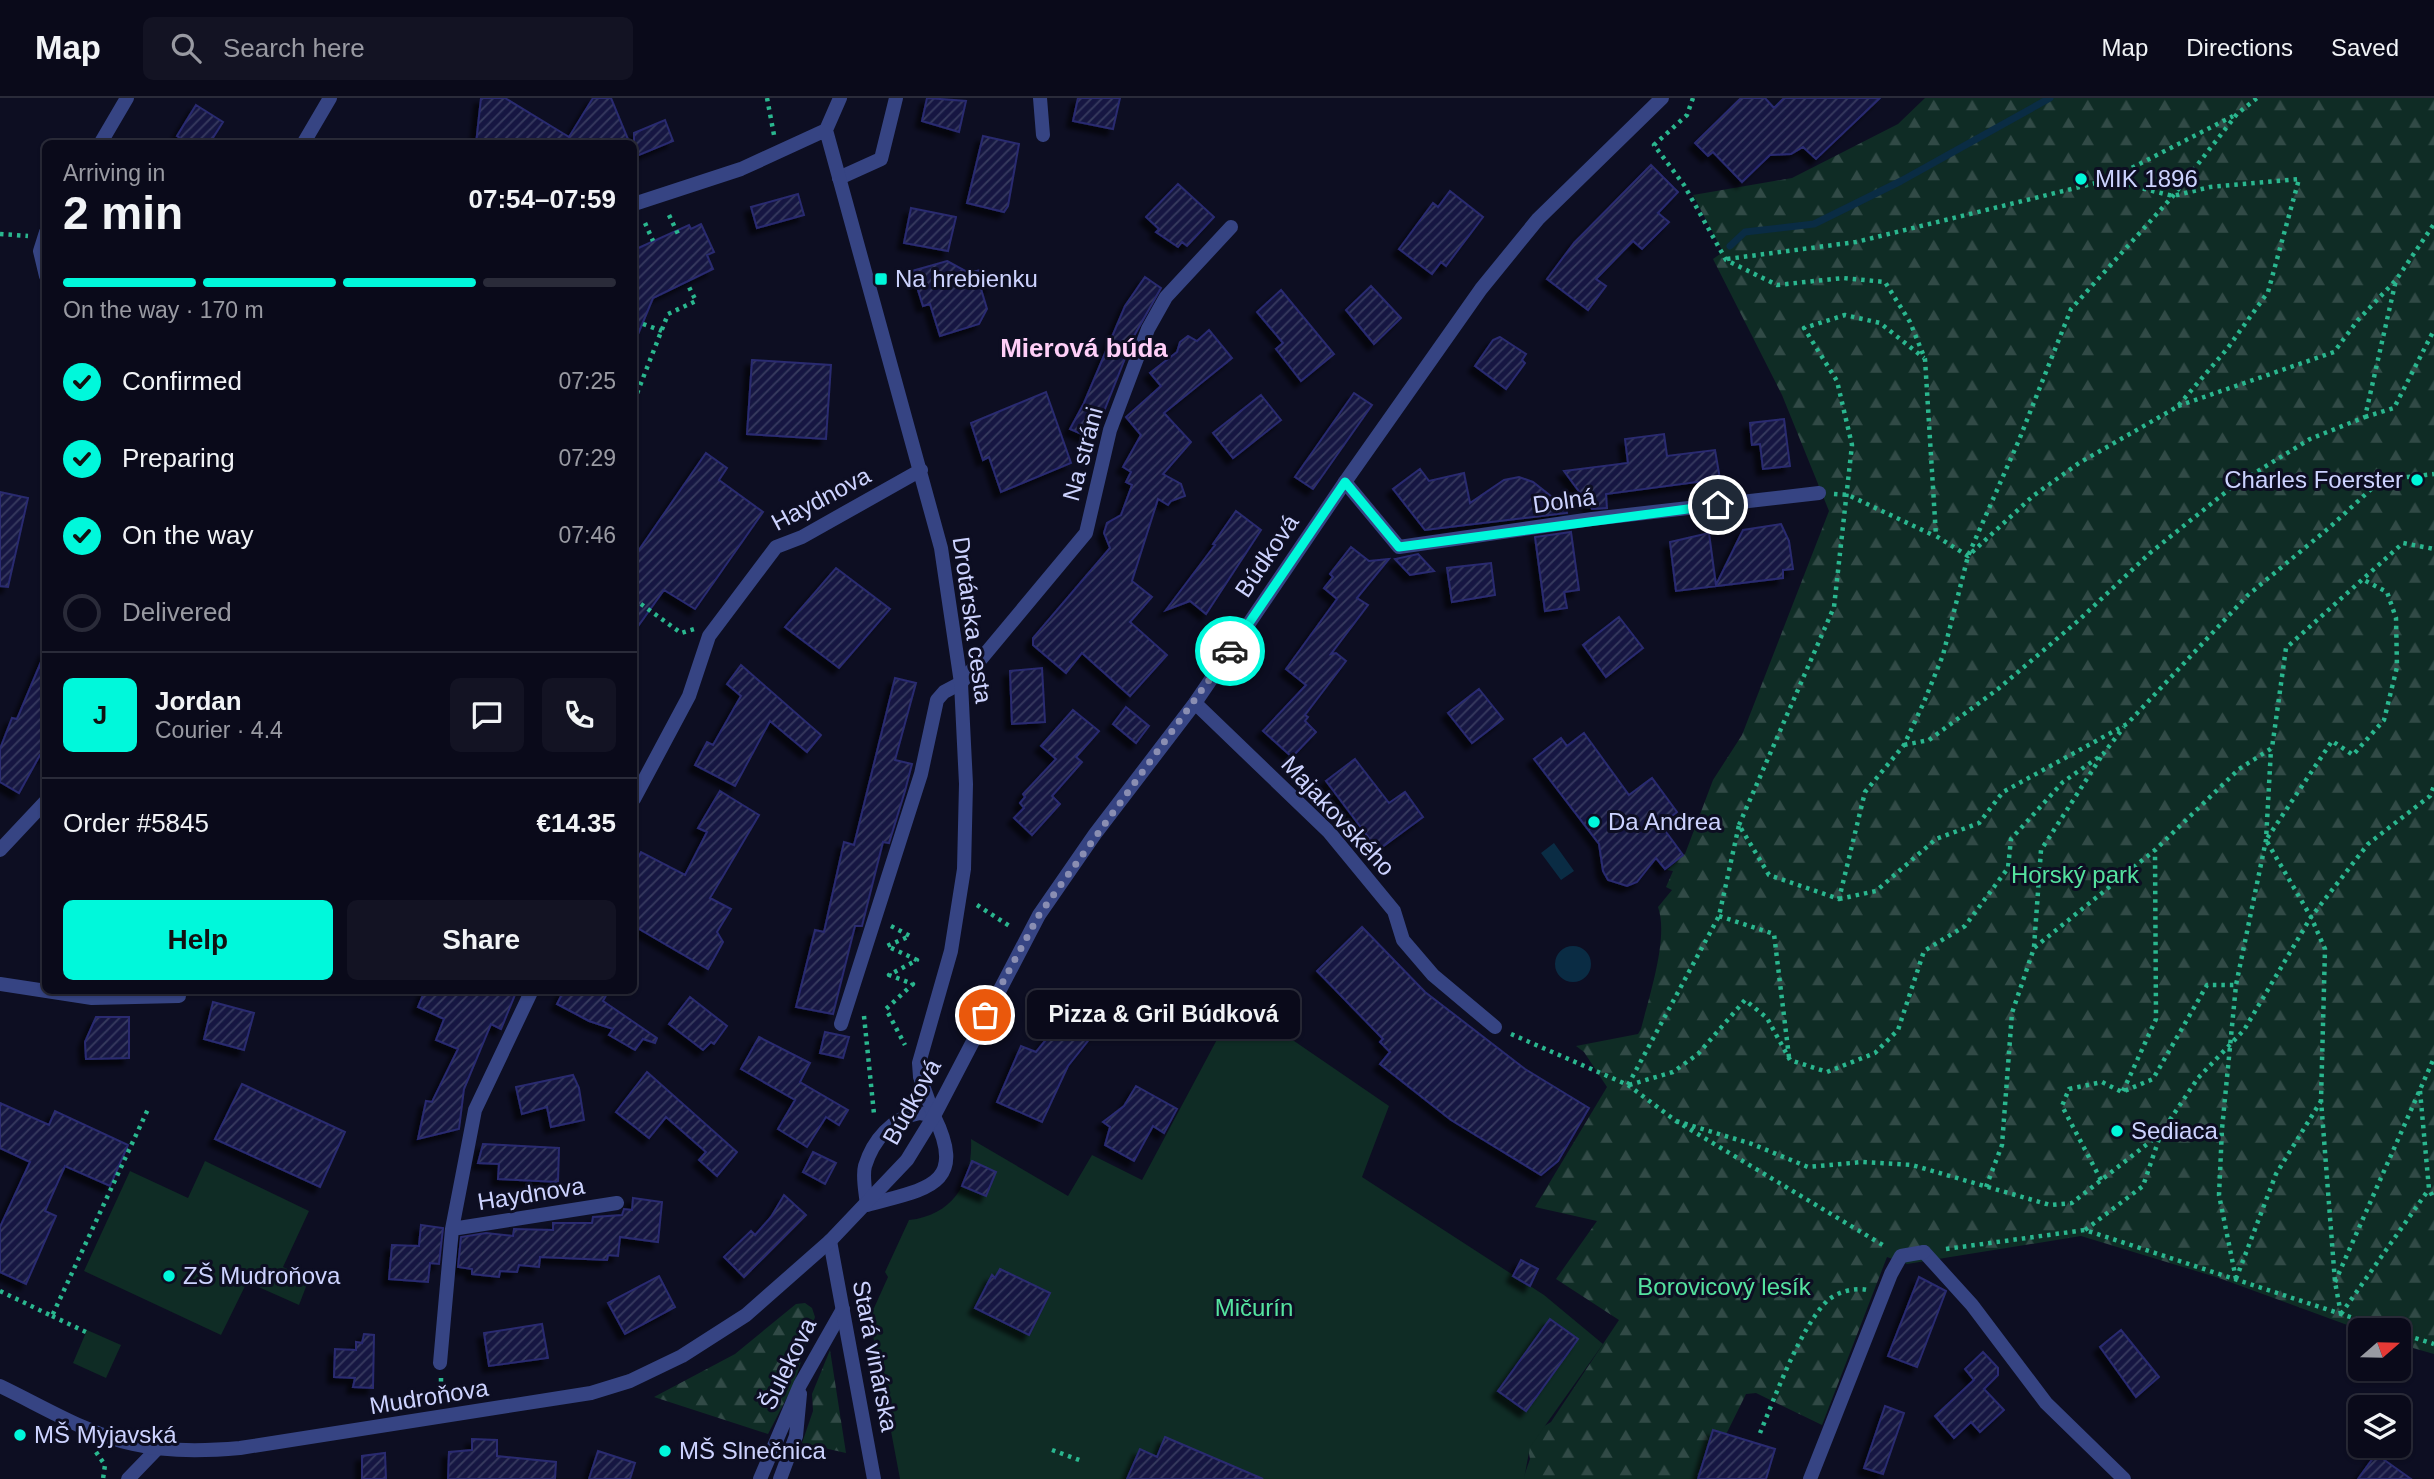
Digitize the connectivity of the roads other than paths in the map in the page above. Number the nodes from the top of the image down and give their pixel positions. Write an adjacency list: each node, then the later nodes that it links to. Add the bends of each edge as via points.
1 (127, 98): 9 (street)
2 (330, 98): 10 (street)
3 (840, 98): 7 (street)
4 (896, 98): 11 (street, via 881,159)
5 (1040, 98): 8 (street)
6 (1662, 98): 17 (street, Búdková, via 1507,254)
7 (826, 130): 11 (street, Drotárska cesta); 12 (street, via 752,165)
8 (1043, 135)
9 (102, 140)
10 (305, 140)
11 (839, 178): 16 (street, Drotárska cesta)
12 (637, 203)
13 (1231, 227): 19 (street, Na stráni, via 1166,297 1148,329 1110,430 1086,533)
14 (42, 233): 15 (street)
15 (42, 259)
16 (921, 470): 19 (street, Drotárska cesta, via 943,559); 21 (street, Haydnova, via 776,547 709,636 689,696)
17 (1345, 482): 18 (street, Dolná, via 1399,547); 20 (street, Búdková)
18 (1819, 493)
19 (961, 683): 29 (street, Na stráni, via 937,700 921,775); 31 (street, Drotárska cesta, via 964,869 951,951 919,1063)
20 (1195, 703): 30 (street, Majakovského, via 1329,832 1394,911 1403,940 1433,975); 31 (street, Búdková, via 1039,915)
21 (637, 793)
22 (42, 805): 23 (street)
23 (0, 850)
24 (0, 984): 25 (street)
25 (42, 990)
26 (66, 994): 28 (street, via 92,998)
27 (530, 994): 34 (street, Haydnova, via 475,1110)
28 (179, 996)
29 (841, 1024)
30 (1496, 1027)
31 (934, 1116): 33 (street, Búdková, via 907,1160); 33 (street, via 906,1116 890,1125 878,1140 864,1167); 33 (street, Drotárska cesta, via 947,1142 948,1161 941,1174 919,1192)
32 (617, 1203): 34 (street, Haydnova)
33 (867, 1205): 35 (street, Búdková)
34 (452, 1229): 37 (street, Haydnova)
35 (830, 1241): 36 (street, Stará vinárska); 40 (street, Mudroňova, via 728,1327 682,1356 612,1387 568,1398 240,1448)
36 (843, 1309): 38 (street, Šulekova); 44 (street, Stará vinárska)
37 (440, 1363)
38 (800, 1385): 42 (street, Šulekova); 43 (street, via 796,1436)
39 (0, 1386): 40 (street, Mudroňova, via 96,1431)
40 (158, 1448): 41 (street)
41 (128, 1479)
42 (760, 1479)
43 (780, 1479)
44 (874, 1479)
45 (1810, 1479): 46 (street, via 1902,1256 1924,1252 1972,1305 2046,1403)
46 (2124, 1479)

